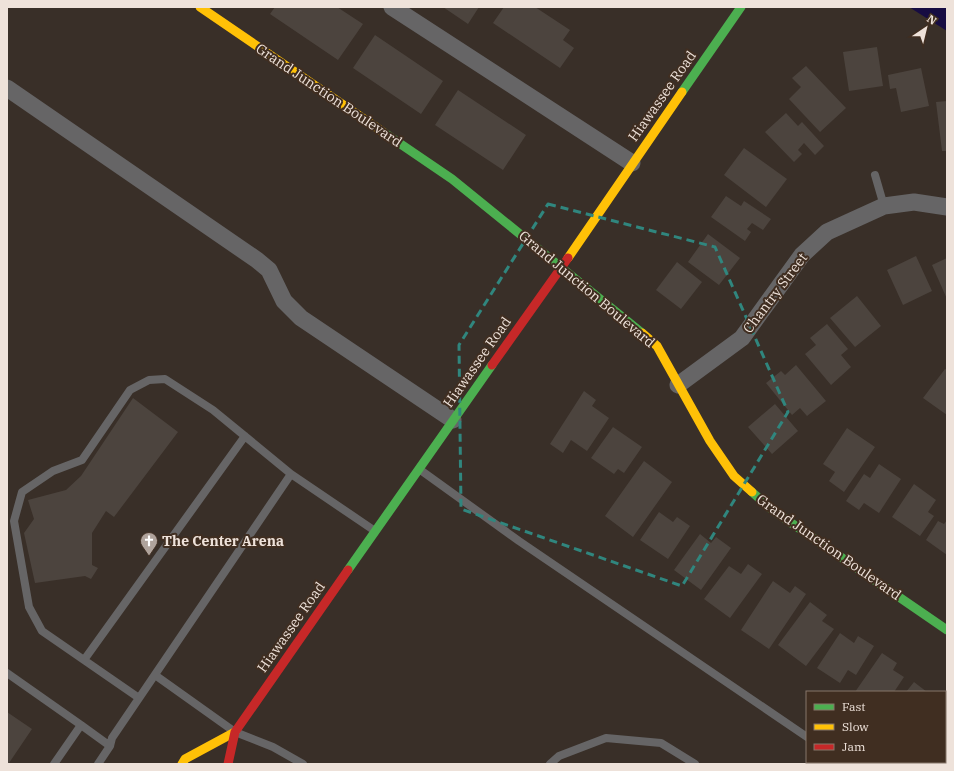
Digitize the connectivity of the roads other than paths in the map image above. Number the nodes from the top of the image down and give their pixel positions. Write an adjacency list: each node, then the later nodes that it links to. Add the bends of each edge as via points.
1 (200, 7): 9 (main road, Grand Junction Boulevard, via 452,179)
2 (392, 7): 5 (street)
3 (741, 7): 5 (main road, Hiawassee Road)
4 (7, 88): 11 (street, via 257,260 269,270 284,301 301,318)
5 (632, 163): 9 (main road, Hiawassee Road)
6 (875, 175): 7 (lane)
7 (884, 206): 8 (street, Chantry Street, via 914,202); 10 (street, Chantry Street, via 827,232 802,255 742,338)
8 (947, 207)
9 (561, 268): 10 (main road, Grand Junction Boulevard, via 657,346); 11 (main road, Hiawassee Road)
10 (678, 385): 16 (main road, Grand Junction Boulevard, via 710,441 734,476 770,509)
11 (453, 420): 13 (main road, Hiawassee Road)
12 (245, 436): 14 (lane); 17 (lane); 17 (lane, via 213,410 165,379 149,380 130,390 82,460 53,471 22,492 14,521 29,607 42,631)
13 (419, 469): 15 (main road, Hiawassee Road); 23 (lane, via 519,541)
14 (291, 474): 15 (lane); 19 (lane)
15 (375, 531): 22 (main road, Hiawassee Road)
16 (947, 630)
17 (84, 660): 20 (lane)
18 (7, 673): 21 (lane)
19 (155, 675): 20 (lane); 22 (lane)
20 (139, 698): 24 (lane, via 112,738)
21 (81, 725): 24 (lane); 25 (lane)
22 (235, 732): 27 (main road, Hiawassee Road); 28 (main road, Hiawassee Road); 29 (lane, via 273,747)
23 (806, 736)
24 (110, 746): 26 (lane)
25 (54, 764)
26 (98, 764)
27 (182, 764)
28 (228, 764)
29 (303, 764)
30 (550, 764): 31 (lane, via 559,756 606,738 661,743)
31 (695, 764)

